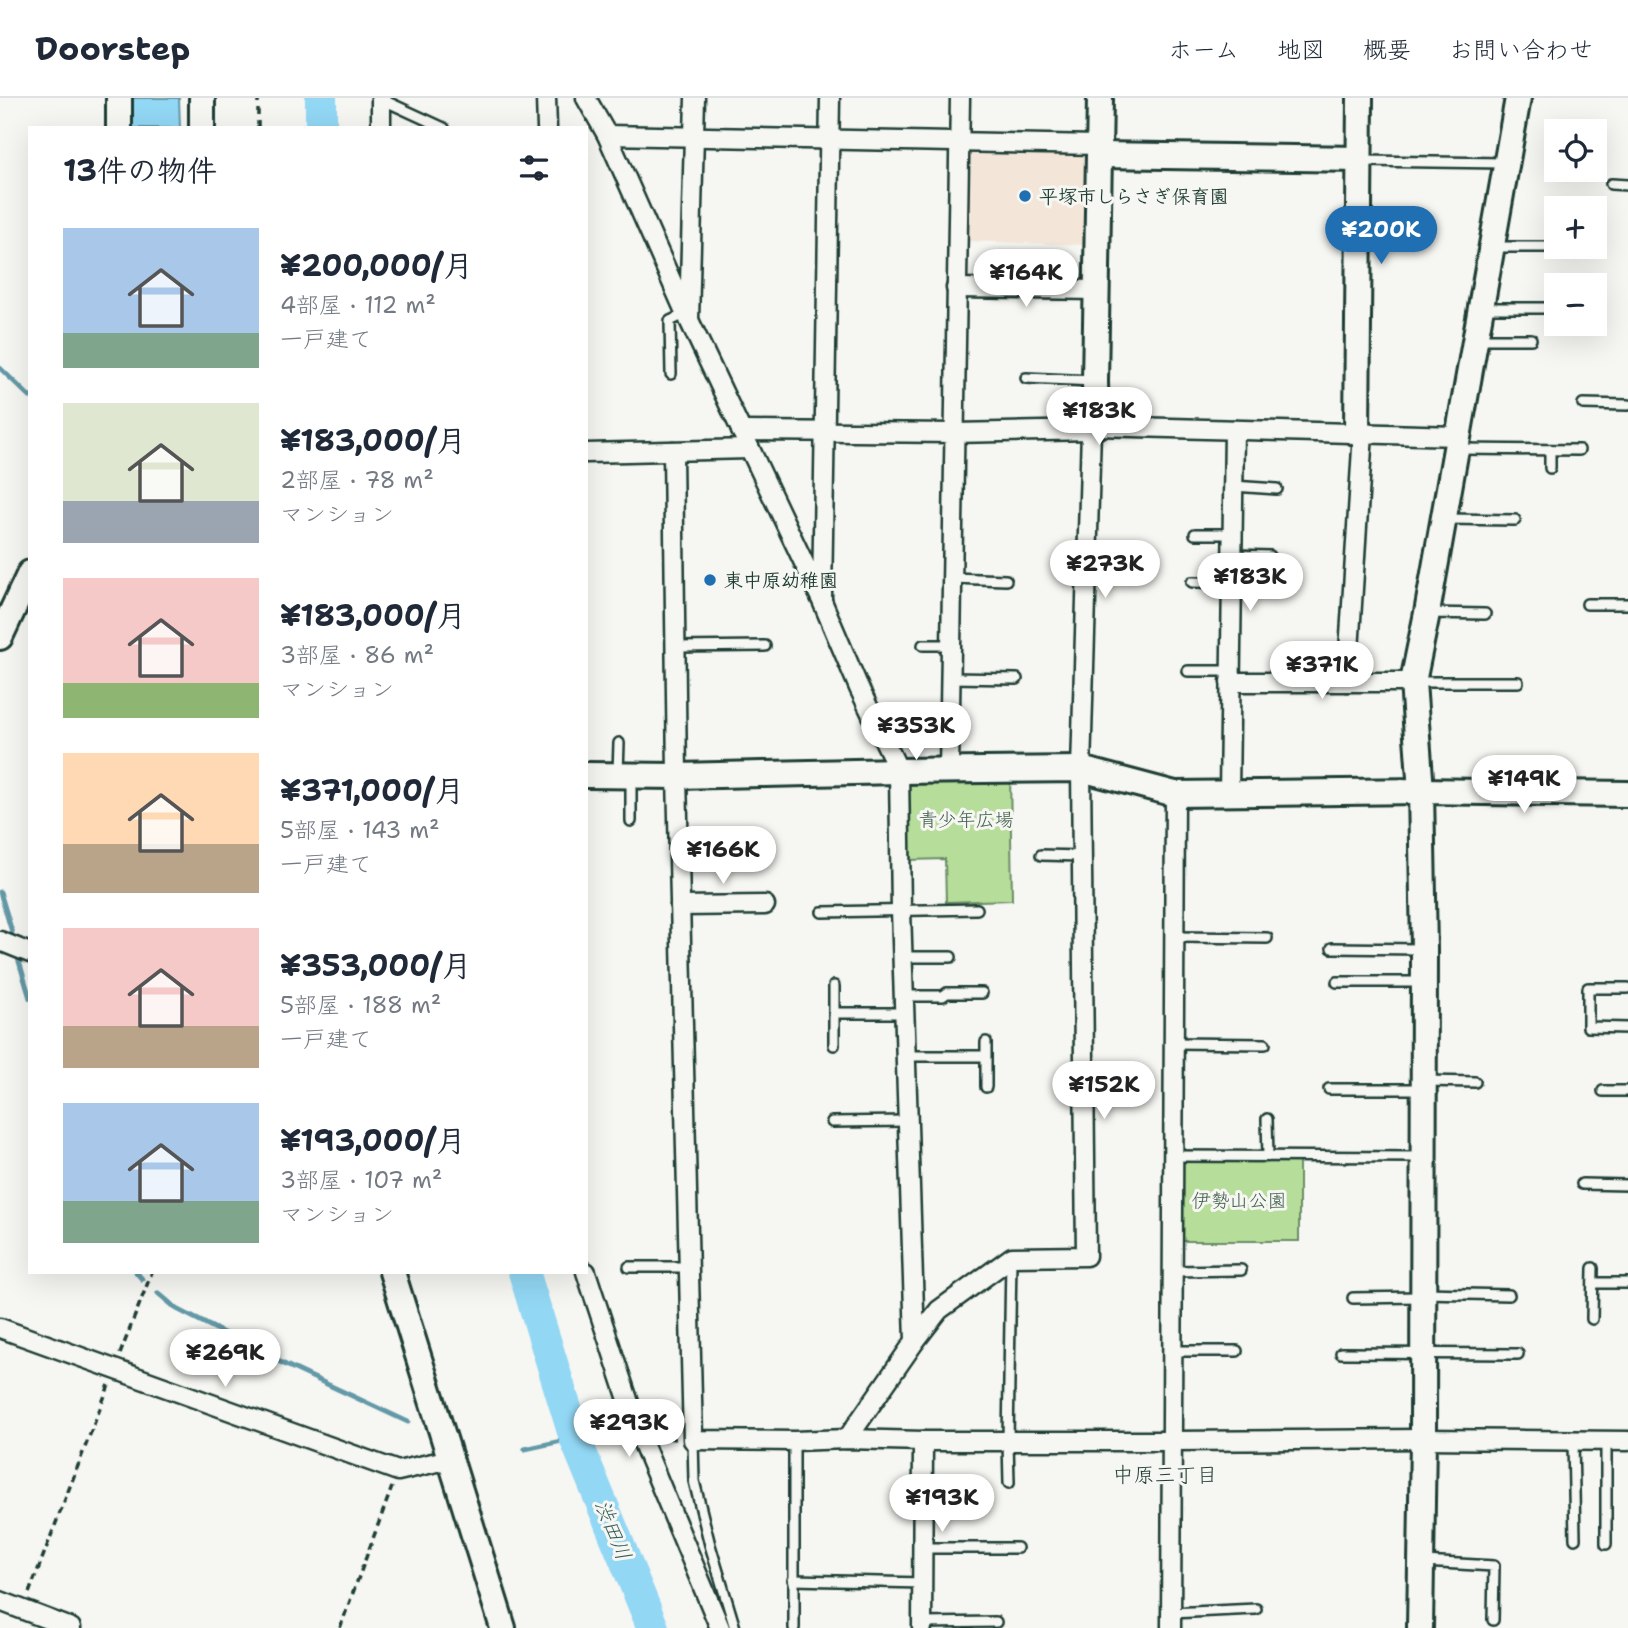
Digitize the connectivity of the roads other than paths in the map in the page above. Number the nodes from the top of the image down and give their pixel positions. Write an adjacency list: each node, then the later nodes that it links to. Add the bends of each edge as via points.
1 (119, 98): 12 (street)
2 (202, 98): 13 (street)
3 (381, 98): 14 (street); 15 (lane)
4 (546, 98): 16 (street)
5 (586, 98): 17 (street)
6 (695, 98): 18 (street)
7 (830, 98): 19 (street)
8 (960, 98): 20 (street)
9 (1100, 98): 21 (street)
10 (1360, 98): 22 (street)
11 (1518, 98): 23 (street)
12 (120, 126)
13 (202, 126)
14 (381, 126)
15 (440, 126)
16 (547, 126)
17 (607, 135): 18 (street); 32 (street)
18 (694, 137): 19 (street); 32 (street)
19 (830, 140): 20 (street); 43 (street)
20 (959, 142): 21 (street); 28 (street)
21 (1099, 150): 22 (street); 29 (street)
22 (1359, 160): 23 (lane); 45 (street)
23 (1506, 163): 26 (street)
24 (1611, 184): 25 (lane)
25 (1628, 185)
26 (1491, 247): 27 (lane); 30 (street)
27 (1544, 247)
28 (956, 288): 29 (street); 44 (street)
29 (1097, 290): 37 (street)
30 (1480, 307): 31 (lane); 33 (street)
31 (1544, 308)
32 (687, 317): 35 (lane, via 670,321); 42 (street)
33 (1475, 339): 34 (lane); 46 (street)
34 (1531, 340)
35 (671, 374)
36 (1026, 378): 37 (lane)
37 (1096, 381): 40 (street)
38 (1583, 404): 39 (lane)
39 (1628, 405)
40 (1093, 428): 41 (street); 44 (street); 84 (street)
41 (1234, 430): 45 (street); 53 (street)
42 (741, 431): 43 (street); 47 (street)
43 (825, 432): 44 (street); 66 (street)
44 (954, 433): 62 (street)
45 (1360, 433): 46 (street); 80 (street)
46 (1456, 442): 48 (lane); 55 (street)
47 (750, 449): 50 (street); 66 (street)
48 (1550, 450): 49 (lane); 52 (lane)
49 (1578, 450)
50 (673, 451): 51 (street); 75 (street)
51 (588, 453)
52 (1550, 468)
53 (1233, 486): 54 (lane); 58 (street)
54 (1277, 489)
55 (1443, 519): 56 (lane); 69 (street)
56 (1515, 520)
57 (1195, 534): 58 (lane)
58 (1232, 534): 59 (street)
59 (1232, 555): 60 (lane); 65 (street)
60 (1270, 556)
61 (28, 577): 71 (street)
62 (952, 578): 63 (lane); 73 (street)
63 (1006, 580)
64 (1192, 582): 65 (lane)
65 (1231, 583): 77 (street)
66 (822, 601): 86 (street, via 852,687)
67 (1587, 604): 68 (lane)
68 (1628, 604)
69 (1427, 613): 70 (lane); 81 (street)
70 (1485, 614)
71 (3, 624)
72 (923, 645): 73 (lane)
73 (951, 645): 78 (street)
74 (765, 646): 75 (lane)
75 (676, 647): 89 (street)
76 (1188, 671): 77 (lane)
77 (1231, 676): 80 (street); 92 (street)
78 (950, 678): 79 (lane); 85 (street)
79 (1017, 679)
80 (1348, 682): 81 (street)
81 (1413, 682): 82 (lane); 90 (street)
82 (1518, 682)
83 (619, 743): 88 (lane)
84 (1081, 769): 85 (street); 91 (street); 96 (street)
85 (949, 770): 86 (street)
86 (899, 771): 89 (street); 100 (street)
87 (588, 775): 88 (street)
88 (624, 775): 89 (street); 94 (lane)
89 (677, 776): 98 (street)
90 (1421, 791): 92 (street); 93 (street); 106 (street)
91 (1175, 794): 92 (street); 102 (street)
92 (1229, 794)
93 (1628, 794)
94 (631, 821)
95 (1041, 855): 96 (lane)
96 (1082, 856): 138 (street, via 1086,1256)
97 (765, 905): 98 (street)
98 (681, 906): 139 (street)
99 (977, 909): 100 (lane)
100 (901, 910): 101 (lane); 108 (street)
101 (822, 912)
102 (1175, 937): 103 (lane); 119 (street)
103 (1267, 938)
104 (0, 941): 107 (street)
105 (1332, 948): 106 (lane)
106 (1424, 948): 111 (street)
107 (28, 952)
108 (903, 957): 109 (lane); 115 (street)
109 (951, 957)
110 (1337, 982): 111 (lane)
111 (1424, 982): 125 (street)
112 (834, 986): 116 (lane)
113 (1628, 988): 117 (lane, via 1588,988 1588,1027)
114 (982, 993): 115 (lane, via 947,993)
115 (904, 1005): 116 (lane); 122 (street)
116 (834, 1013): 121 (lane)
117 (1628, 1028)
118 (986, 1042): 123 (lane)
119 (1174, 1043): 120 (lane); 133 (street)
120 (1265, 1044)
121 (834, 1045)
122 (906, 1056): 123 (lane); 131 (street)
123 (985, 1056): 126 (lane)
124 (1475, 1082): 125 (lane)
125 (1424, 1085): 127 (lane); 135 (street)
126 (986, 1087)
127 (1329, 1089)
128 (1603, 1091): 129 (lane)
129 (1628, 1091)
130 (1268, 1119): 134 (lane)
131 (908, 1121): 132 (lane); 153 (street)
132 (832, 1122)
133 (1174, 1156): 134 (lane); 142 (street)
134 (1268, 1156): 135 (lane)
135 (1424, 1157): 148 (street)
136 (1582, 1184): 137 (lane)
137 (1628, 1185)
138 (1012, 1258): 153 (street, via 939,1310); 164 (lane)
139 (689, 1267): 140 (lane); 161 (street)
140 (629, 1268)
141 (1593, 1268): 146 (lane)
142 (1173, 1270): 143 (lane); 154 (street)
143 (1241, 1270)
144 (393, 1274): 169 (street)
145 (587, 1274): 186 (street, via 640,1436)
146 (1593, 1283): 147 (lane); 151 (lane)
147 (1628, 1283)
148 (1423, 1295): 149 (lane); 150 (lane); 157 (street)
149 (1509, 1295)
150 (1353, 1298)
151 (1592, 1319)
152 (0, 1328): 169 (street, via 398,1471)
153 (915, 1341): 159 (street)
154 (1172, 1351): 155 (lane); 165 (street)
155 (1237, 1351)
156 (1341, 1353): 157 (lane)
157 (1423, 1353): 158 (lane); 160 (street)
158 (1518, 1354)
159 (847, 1439): 162 (street); 163 (street)
160 (1423, 1439): 165 (street); 166 (street); 175 (street)
161 (693, 1440): 162 (street); 187 (lane, via 694,1481)
162 (794, 1441): 176 (lane)
163 (923, 1441): 164 (street); 173 (street)
164 (1008, 1441): 165 (street); 170 (lane)
165 (1172, 1441): 180 (street)
166 (1573, 1441): 167 (street); 171 (lane)
167 (1605, 1441): 168 (street); 172 (lane)
168 (1628, 1441)
169 (450, 1459): 185 (street)
170 (1009, 1483)
171 (1575, 1539)
172 (1606, 1544)
173 (922, 1548): 174 (lane); 177 (street)
174 (1017, 1548)
175 (1422, 1562): 181 (lane, via 1494,1566); 189 (street)
176 (793, 1580): 177 (lane); 188 (lane)
177 (923, 1583): 183 (street)
178 (0, 1601): 184 (street)
179 (1256, 1609): 180 (lane)
180 (1171, 1620)
181 (1493, 1620)
182 (996, 1622): 183 (lane)
183 (922, 1625)
184 (71, 1628)
185 (503, 1628)
186 (720, 1628)
187 (735, 1628)
188 (794, 1628)
189 (1420, 1628)

